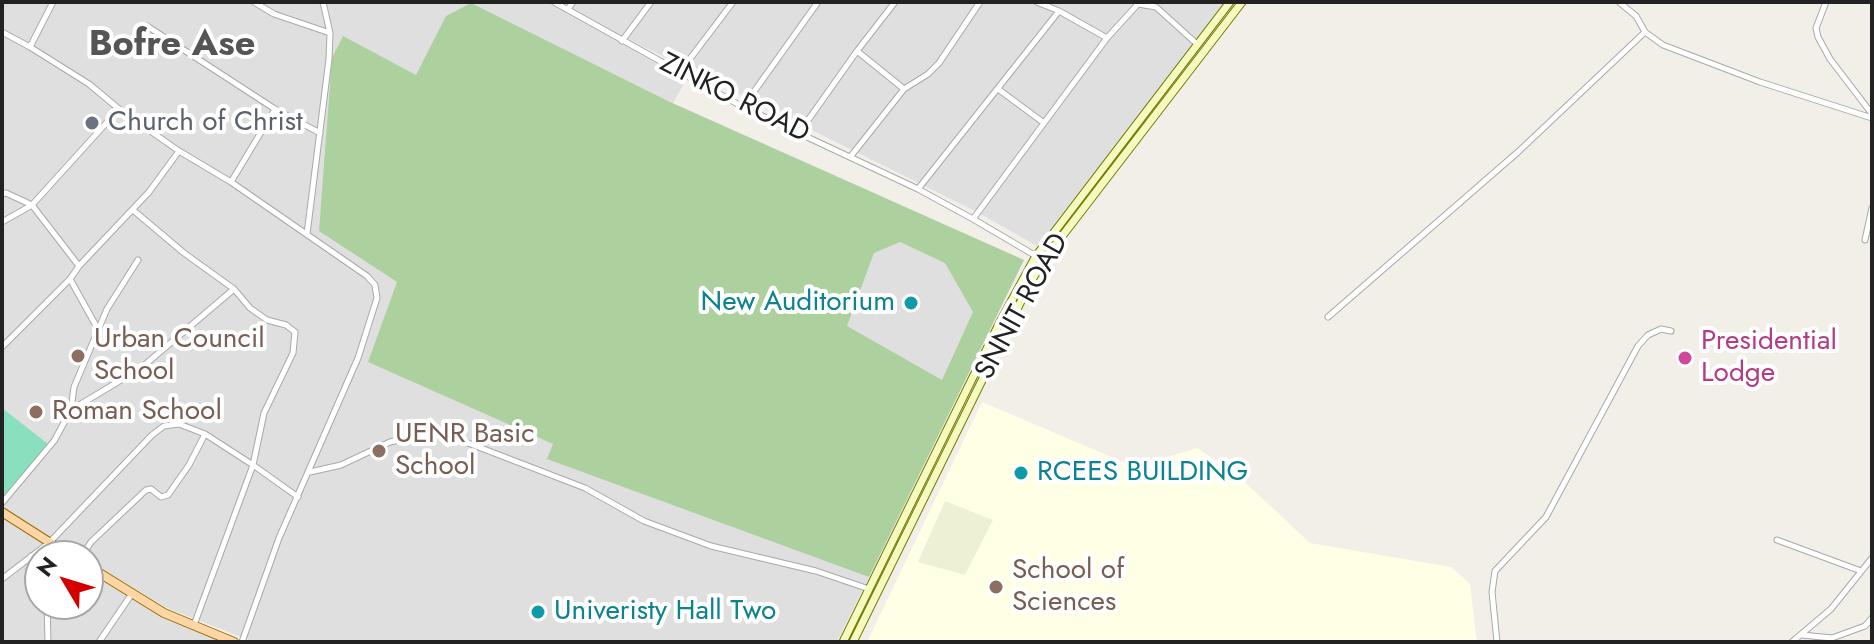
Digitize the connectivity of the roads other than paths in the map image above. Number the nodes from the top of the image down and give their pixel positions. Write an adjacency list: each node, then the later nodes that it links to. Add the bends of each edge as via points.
1 (53, 2): 26 (street)
2 (254, 2): 22 (street)
3 (323, 2): 22 (street)
4 (554, 2): 17 (street, ZINKO ROAD)
5 (573, 2): 17 (street)
6 (651, 2): 24 (street)
7 (733, 2): 28 (street)
8 (818, 2): 31 (street)
9 (895, 2): 27 (street)
10 (980, 2): 29 (street, via 939,63)
11 (1037, 2): 18 (street)
12 (1230, 2): 25 (street, SNNIT ROAD)
13 (1242, 2): 63 (street, SNNIT ROAD, via 1043,261)
14 (1619, 2): 21 (street)
15 (1826, 2): 34 (street, via 1818,37)
16 (1158, 4): 23 (street, via 1138,4); 25 (street)
17 (568, 9): 24 (street, ZINKO ROAD)
18 (1059, 11): 23 (street); 30 (street)
19 (147, 26): 33 (street)
20 (2, 32): 26 (street)
21 (1645, 32): 34 (street, via 1663,45 1760,82); 55 (street, via 1518,152)
22 (330, 33): 36 (street)
23 (1107, 38): 35 (street)
24 (622, 41): 28 (street, ZINKO ROAD)
25 (1197, 44): 50 (street, SNNIT ROAD)
26 (30, 47): 32 (street)
27 (857, 51): 29 (street); 37 (street)
28 (680, 72): 31 (street, ZINKO ROAD)
29 (904, 89): 39 (street)
30 (998, 89): 35 (street); 41 (street)
31 (743, 107): 37 (street, ZINKO ROAD)
32 (119, 109): 38 (street); 43 (street)
33 (275, 109): 36 (street); 40 (street)
34 (1872, 116)
35 (1044, 123): 46 (street)
36 (320, 133): 48 (street)
37 (799, 133): 39 (street, ZINKO ROAD)
38 (179, 151): 40 (street); 45 (street)
39 (851, 156): 41 (street, ZINKO ROAD)
40 (231, 182): 48 (street)
41 (918, 189): 46 (street, ZINKO ROAD)
42 (2, 194): 43 (street)
43 (32, 205): 47 (street); 52 (street)
44 (1872, 208): 49 (street)
45 (133, 210): 52 (street); 54 (street)
46 (973, 219): 50 (street, ZINKO ROAD)
47 (2, 222)
48 (307, 234): 62 (street, via 367,276 377,298 358,358)
49 (1865, 240)
50 (1036, 256): 63 (street, SNNIT ROAD)
51 (138, 260): 57 (street, via 113,296)
52 (79, 266): 53 (street)
53 (70, 279): 57 (street); 58 (street)
54 (234, 289): 59 (street, via 141,368); 61 (street, via 267,320 295,332 293,353 264,413)
55 (1328, 317)
56 (1671, 331): 90 (street, via 1661,329 1638,346 1546,517 1495,571)
57 (99, 332): 59 (street, via 74,387)
58 (2, 347)
59 (71, 410): 65 (street, via 54,441)
60 (205, 434): 61 (street); 69 (street, via 179,424 164,426); 70 (street, via 168,495 146,490)
61 (253, 465): 64 (street); 81 (street)
62 (309, 472): 64 (street); 77 (street, via 403,439 435,434 455,438 585,488 644,521 711,546)
63 (920, 496): 66 (street, SNNIT ROAD)
64 (298, 497): 87 (street)
65 (2, 503)
66 (915, 507): 77 (street, SNNIT ROAD); 89 (street, SNNIT ROAD)
67 (2, 512): 68 (main road)
68 (44, 540)
69 (52, 540)
70 (93, 540)
71 (1777, 540): 74 (street)
72 (1872, 558): 74 (street)
73 (24, 562): 76 (street)
74 (1861, 571): 82 (street, via 1831,609)
75 (104, 577): 78 (main road)
76 (2, 579)
77 (869, 589): 88 (street, SNNIT ROAD)
78 (131, 595): 81 (main road); 85 (street)
79 (1872, 618): 83 (street, via 1865,626)
80 (47, 620): 84 (street)
81 (194, 626): 86 (main road)
82 (1801, 635): 83 (street); 91 (street)
83 (1832, 638): 92 (street)
84 (48, 642)
85 (99, 642)
86 (234, 642)
87 (242, 642)
88 (843, 642)
89 (853, 642)
90 (1497, 642)
91 (1792, 642)
92 (1839, 642)

